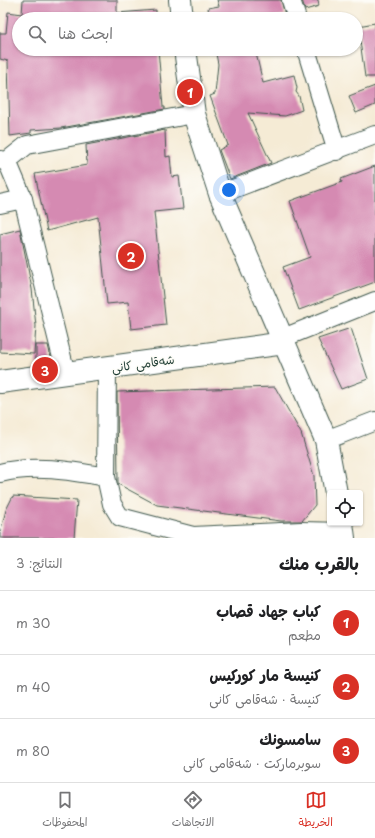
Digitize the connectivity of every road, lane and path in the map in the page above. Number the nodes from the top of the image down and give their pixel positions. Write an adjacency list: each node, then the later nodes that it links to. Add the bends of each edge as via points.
1 (180, 0): 3 (street)
2 (291, 0): 4 (street)
3 (181, 12)
4 (294, 12)
5 (186, 56): 7 (street)
6 (308, 56): 9 (street)
7 (194, 114): 10 (street, via 26,145); 11 (street)
8 (375, 136): 9 (street)
9 (337, 151): 11 (street)
10 (4, 161): 12 (street)
11 (220, 194): 15 (street)
12 (23, 199): 13 (street); 17 (street)
13 (0, 204)
14 (375, 301): 15 (street)
15 (284, 340): 16 (street, شەقامی کانی); 20 (street)
16 (107, 368): 17 (street, شەقامی کانی); 22 (street)
17 (66, 374): 18 (street, شەقامی کانی)
18 (0, 382)
19 (375, 421): 20 (street)
20 (326, 440): 23 (street)
21 (0, 473): 22 (street, via 35,469)
22 (106, 477): 25 (street, via 112,504 120,516)
23 (335, 490)
24 (343, 531): 25 (street)
25 (192, 537)

